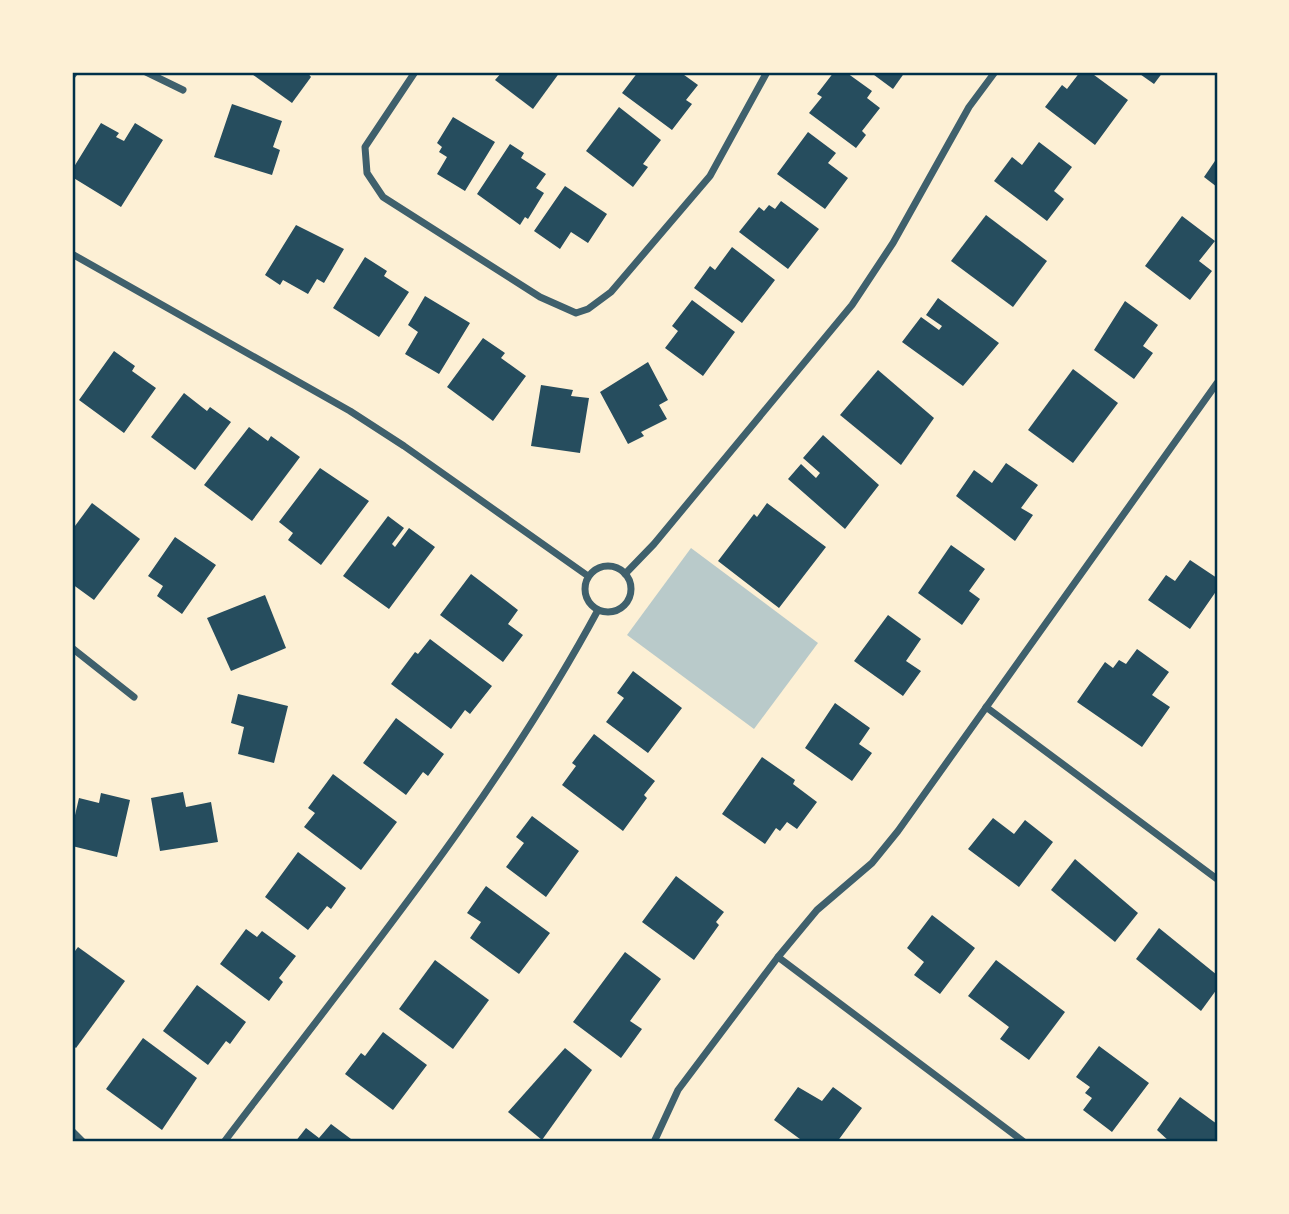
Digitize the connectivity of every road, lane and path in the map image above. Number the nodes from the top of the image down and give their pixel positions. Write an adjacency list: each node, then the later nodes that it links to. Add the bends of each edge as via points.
1 (75, 72): 6 (street)
2 (146, 72): 7 (street)
3 (415, 72): 4 (street, via 365,147 367,173 383,197 532,292 576,313 611,292 710,176)
4 (767, 72)
5 (995, 72): 10 (street, via 969,107 894,243 852,305)
6 (72, 76)
7 (183, 90)
8 (72, 254): 11 (street, via 350,411)
9 (1217, 383): 15 (street)
10 (625, 574): 11 (street, via 606,567); 12 (street, via 630,583 626,603 608,612)
11 (589, 576): 12 (street, via 585,596)
12 (598, 610): 20 (street, via 570,664 482,799)
13 (72, 648): 14 (street)
14 (134, 697)
15 (986, 707): 16 (street); 17 (street, via 872,863 817,910)
16 (1217, 879)
17 (778, 957): 21 (street, via 678,1090); 22 (street)
18 (72, 1131): 19 (street)
19 (83, 1142)
20 (224, 1142)
21 (654, 1142)
22 (1024, 1142)

